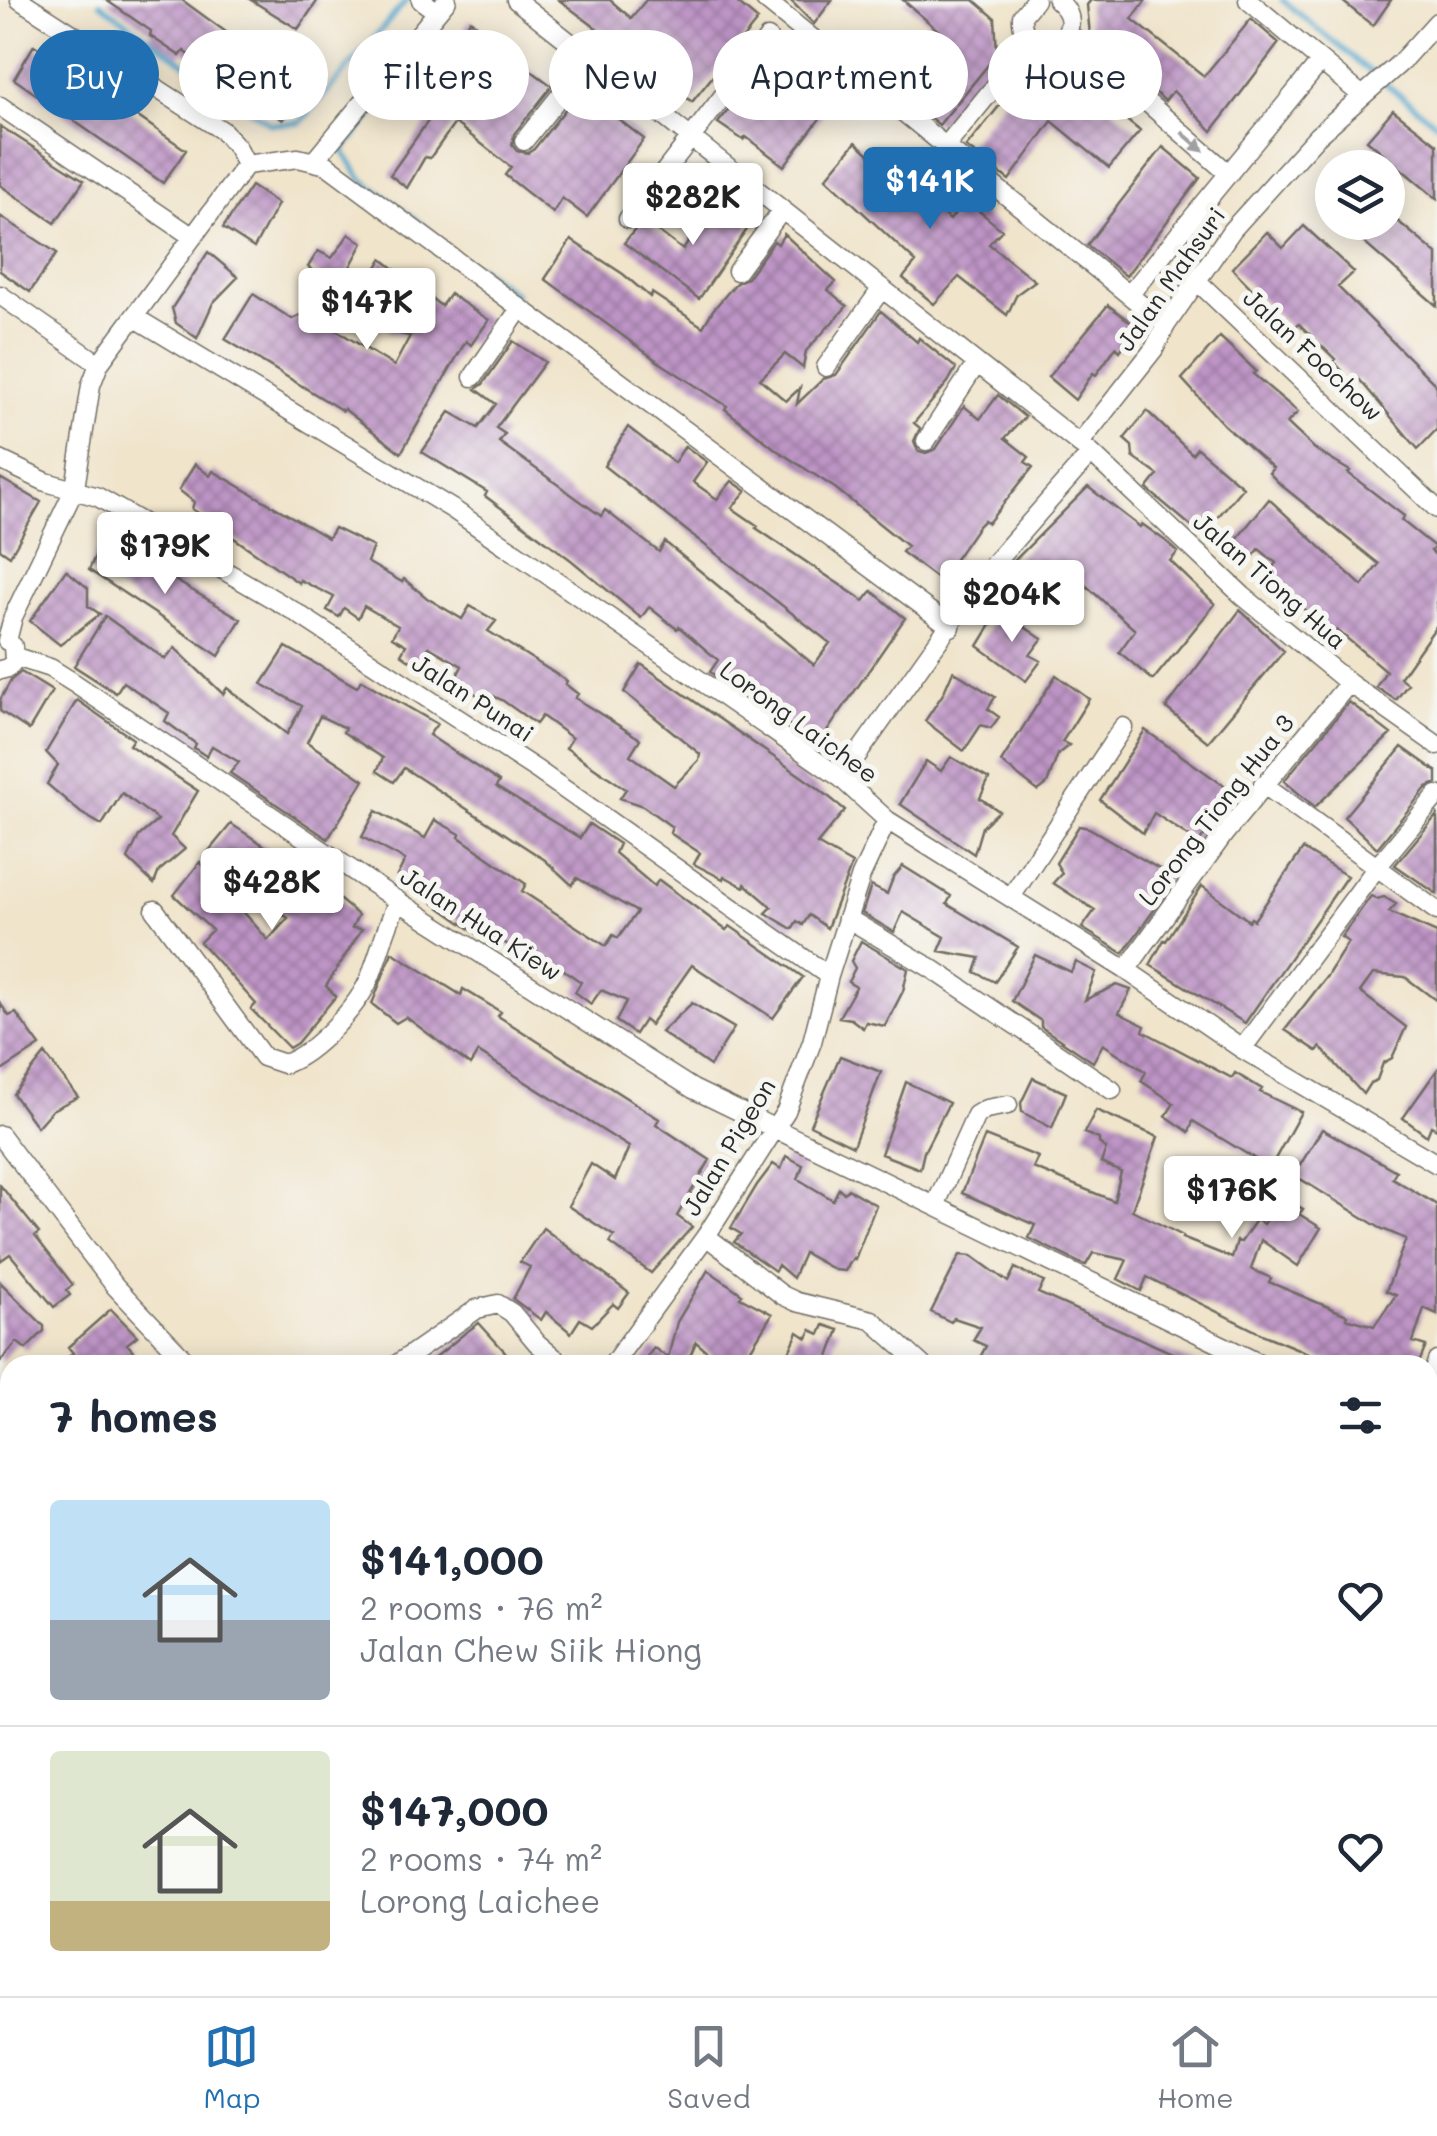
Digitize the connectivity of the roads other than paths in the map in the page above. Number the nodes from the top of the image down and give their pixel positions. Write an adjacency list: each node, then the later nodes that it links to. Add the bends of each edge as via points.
1 (20, 0): 25 (street, via 222,132)
2 (420, 0): 8 (street)
3 (516, 0): 10 (street, Jalan Tiong Hua)
4 (765, 0): 23 (street)
5 (1248, 0): 13 (street)
6 (1062, 2): 12 (street)
7 (1024, 3): 11 (street)
8 (442, 6): 24 (street)
9 (1437, 22): 14 (street, Jalan Mahsuri)
10 (554, 30)
11 (1026, 30)
12 (1067, 30)
13 (1321, 61): 14 (street); 26 (street)
14 (1367, 89): 31 (street, Jalan Mahsuri, via 1232,230)
15 (988, 95): 23 (street)
16 (0, 106): 29 (street)
17 (549, 109): 22 (street)
18 (713, 109): 21 (street)
19 (1162, 116): 26 (street, one-way to 26)
20 (668, 120): 21 (street, Jalan Tiong Hua)
21 (691, 138): 27 (street, Jalan Tiong Hua); 28 (street)
22 (524, 140)
23 (946, 146): 33 (street)
24 (315, 160): 25 (street); 35 (street)
25 (246, 165): 29 (street)
26 (1228, 174): 33 (street)
27 (782, 210): 30 (street); 32 (street, Jalan Tiong Hua)
28 (628, 220)
29 (193, 237): 36 (street)
30 (737, 270)
31 (1196, 280): 37 (street, Jalan Mahsuri); 46 (street, Jalan Foochow)
32 (882, 288): 39 (street, Jalan Tiong Hua); 40 (street)
33 (1129, 295): 37 (street)
34 (0, 296): 38 (street)
35 (518, 310): 41 (street); 47 (street)
36 (134, 317): 38 (street); 53 (street, Lorong Laichee, via 454,510)
37 (1166, 325): 43 (street, Jalan Mahsuri)
38 (99, 364): 45 (street)
39 (977, 364): 42 (street); 43 (street, Jalan Tiong Hua)
40 (826, 367)
41 (472, 377)
42 (926, 441)
43 (1085, 448): 47 (street, Jalan Mahsuri); 50 (street, Jalan Tiong Hua, via 1243,596)
44 (0, 460): 45 (street, Jalan Punai)
45 (75, 488): 48 (street, via 12,618); 64 (street, Jalan Punai, via 292,610 537,770)
46 (1437, 509)
47 (951, 627): 53 (street, Jalan Mahsuri)
48 (8, 646): 49 (street, via 12,665); 59 (street, Jalan Hua Kiew, via 74,683)
49 (0, 670)
50 (1349, 683): 52 (street, Jalan Tiong Hua); 54 (street, Lorong Tiong Hua 3)
51 (1124, 727): 58 (street)
52 (1437, 745)
53 (841, 778): 56 (street, Lorong Laichee)
54 (1263, 784): 57 (street); 63 (street, Lorong Tiong Hua 3)
55 (1437, 795): 57 (street)
56 (887, 820): 58 (street, Lorong Laichee); 62 (street, Jalan Pigeon)
57 (1376, 867): 61 (street); 65 (street)
58 (1011, 897): 63 (street, Lorong Laichee)
59 (398, 901): 60 (street, via 356,1000 326,1035 284,1064 263,1057); 68 (street, Jalan Hua Kiew, via 690,1087)
60 (155, 910)
61 (1437, 911)
62 (848, 918): 64 (street, Jalan Pigeon); 66 (street)
63 (1126, 970): 65 (street, Lorong Laichee)
64 (829, 976): 68 (street, Jalan Pigeon, via 812,1042)
65 (1242, 1049): 70 (street, Lorong Laichee)
66 (1112, 1090)
67 (1008, 1104): 71 (street, via 976,1116)
68 (775, 1128): 71 (street, Jalan Hua Kiew); 72 (street, Jalan Pigeon)
69 (0, 1135): 73 (street, via 115,1286)
70 (1437, 1164)
71 (935, 1206): 78 (street, Jalan Hua Kiew)
72 (706, 1236): 76 (street, Jalan Pigeon); 77 (street, via 782,1295 872,1320)
73 (181, 1355)
74 (410, 1355): 75 (street, via 477,1309 498,1304)
75 (552, 1355)
76 (619, 1355)
77 (911, 1355)
78 (1240, 1355)

